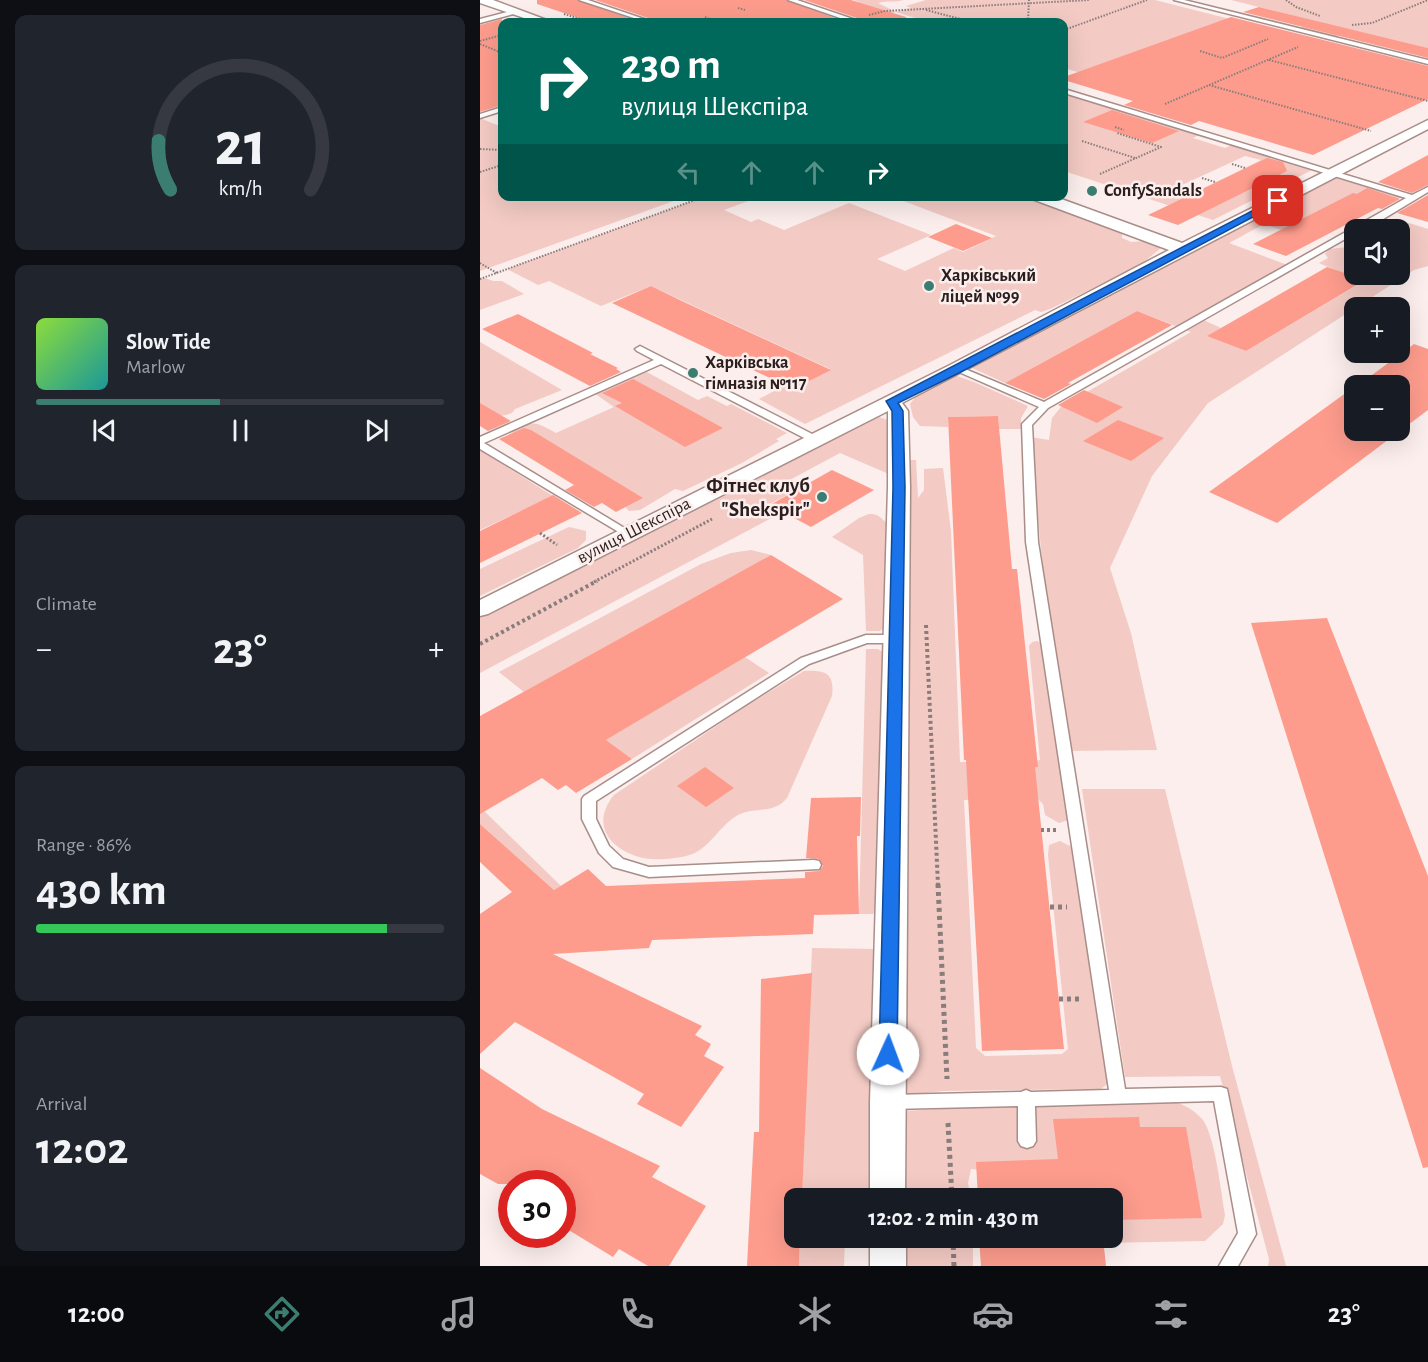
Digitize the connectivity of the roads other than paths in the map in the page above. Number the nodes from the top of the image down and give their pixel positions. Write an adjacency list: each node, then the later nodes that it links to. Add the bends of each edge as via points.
1 (482, 0): 5 (street)
2 (582, 0): 7 (lane)
3 (790, 0): 8 (lane)
4 (1177, 0): 10 (lane)
5 (515, 12): 6 (street); 9 (lane)
6 (534, 18)
7 (638, 18)
8 (847, 18)
9 (480, 21)
10 (1428, 62)
11 (1068, 92): 15 (lane)
12 (498, 110): 13 (lane)
13 (480, 116)
14 (1428, 124): 15 (street, вулиця Шекспіра)
15 (1335, 172): 17 (lane); 21 (street, вулиця Шекспіра)
16 (1428, 189): 17 (lane)
17 (1413, 198): 19 (lane)
18 (1051, 201): 21 (street)
19 (1376, 219)
20 (1344, 237): 26 (lane)
21 (1183, 249): 24 (street, вулиця Шекспіра)
22 (640, 349): 23 (lane)
23 (662, 360): 27 (lane); 28 (lane)
24 (957, 369): 25 (street, вулиця Шекспіра); 26 (lane)
25 (891, 401): 27 (street, вулиця Шекспіра); 31 (street, via 898,411)
26 (1045, 406): 33 (lane, via 1027,424 1032,542)
27 (814, 440): 29 (street, вулиця Шекспіра)
28 (480, 443): 29 (lane)
29 (627, 534): 30 (street, вулиця Шекспіра)
30 (480, 609)
31 (897, 639): 32 (lane, via 866,639 805,662 589,799 589,819 604,849 618,863 649,872); 35 (street)
32 (814, 865)
33 (1118, 1096): 34 (lane); 40 (lane, via 1221,1094 1247,1234)
34 (1026, 1097): 35 (lane); 36 (lane)
35 (886, 1102): 37 (street)
36 (1027, 1141)
37 (888, 1188)
38 (888, 1248): 39 (street)
39 (888, 1266)
40 (1228, 1266)

